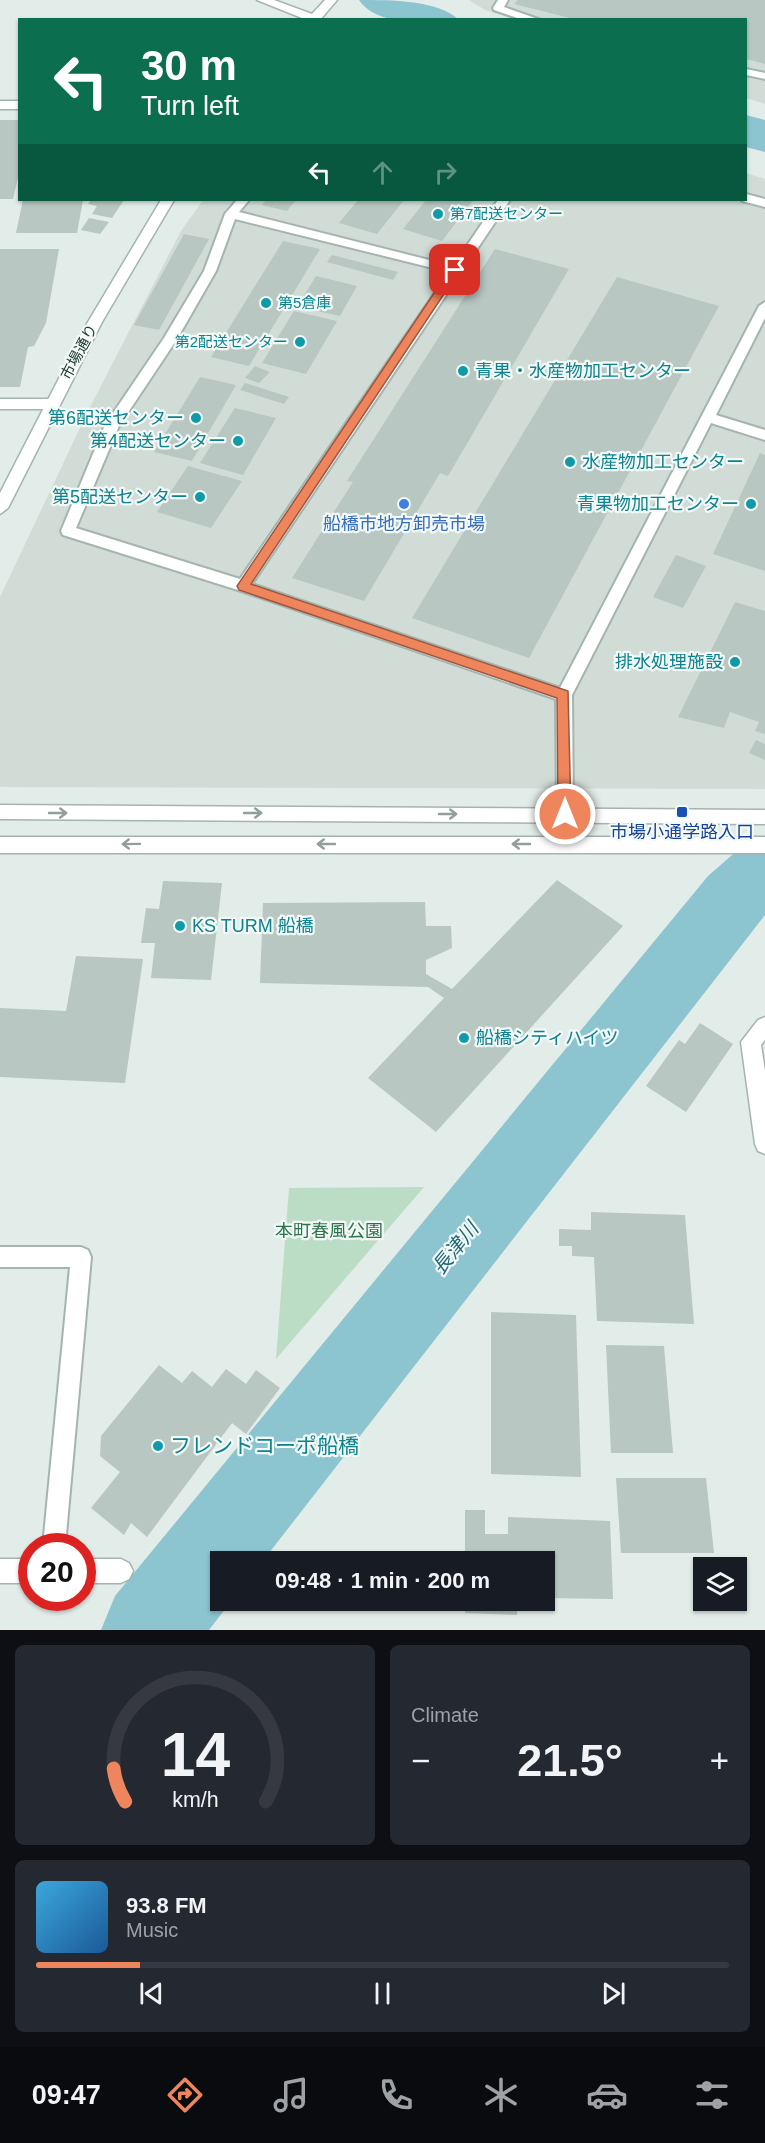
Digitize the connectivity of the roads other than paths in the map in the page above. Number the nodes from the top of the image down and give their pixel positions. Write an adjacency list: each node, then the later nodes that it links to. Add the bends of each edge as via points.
1 (263, 0): 4 (street)
2 (331, 0): 5 (street)
3 (503, 0): 6 (lane, via 498,8)
4 (311, 18)
5 (315, 18)
6 (527, 18)
7 (747, 72): 8 (lane)
8 (765, 76)
9 (0, 105): 10 (street)
10 (18, 105)
11 (747, 198): 15 (lane)
12 (165, 201): 20 (street, 市場通り)
13 (242, 201): 16 (lane)
14 (503, 201): 17 (lane)
15 (765, 203)
16 (231, 214): 17 (lane); 24 (lane, via 210,271 112,425 68,531)
17 (455, 270): 24 (lane)
18 (765, 306): 21 (lane)
19 (0, 404): 20 (street)
20 (51, 404): 23 (street, 市場通り)
21 (708, 417): 22 (lane); 25 (lane)
22 (765, 435)
23 (0, 508)
24 (243, 586): 25 (lane)
25 (564, 695): 27 (lane)
26 (0, 813): 27 (street, one-way to 27)
27 (565, 814): 28 (street)
28 (760, 816)
29 (0, 845): 30 (street, one-way to 29)
30 (765, 845)
31 (765, 1026): 32 (street, via 751,1042)
32 (765, 1144)
33 (0, 1257): 34 (lane, via 81,1257)
34 (55, 1533)
35 (0, 1571): 36 (street)
36 (18, 1571)
37 (96, 1571): 38 (street)
38 (121, 1571)

